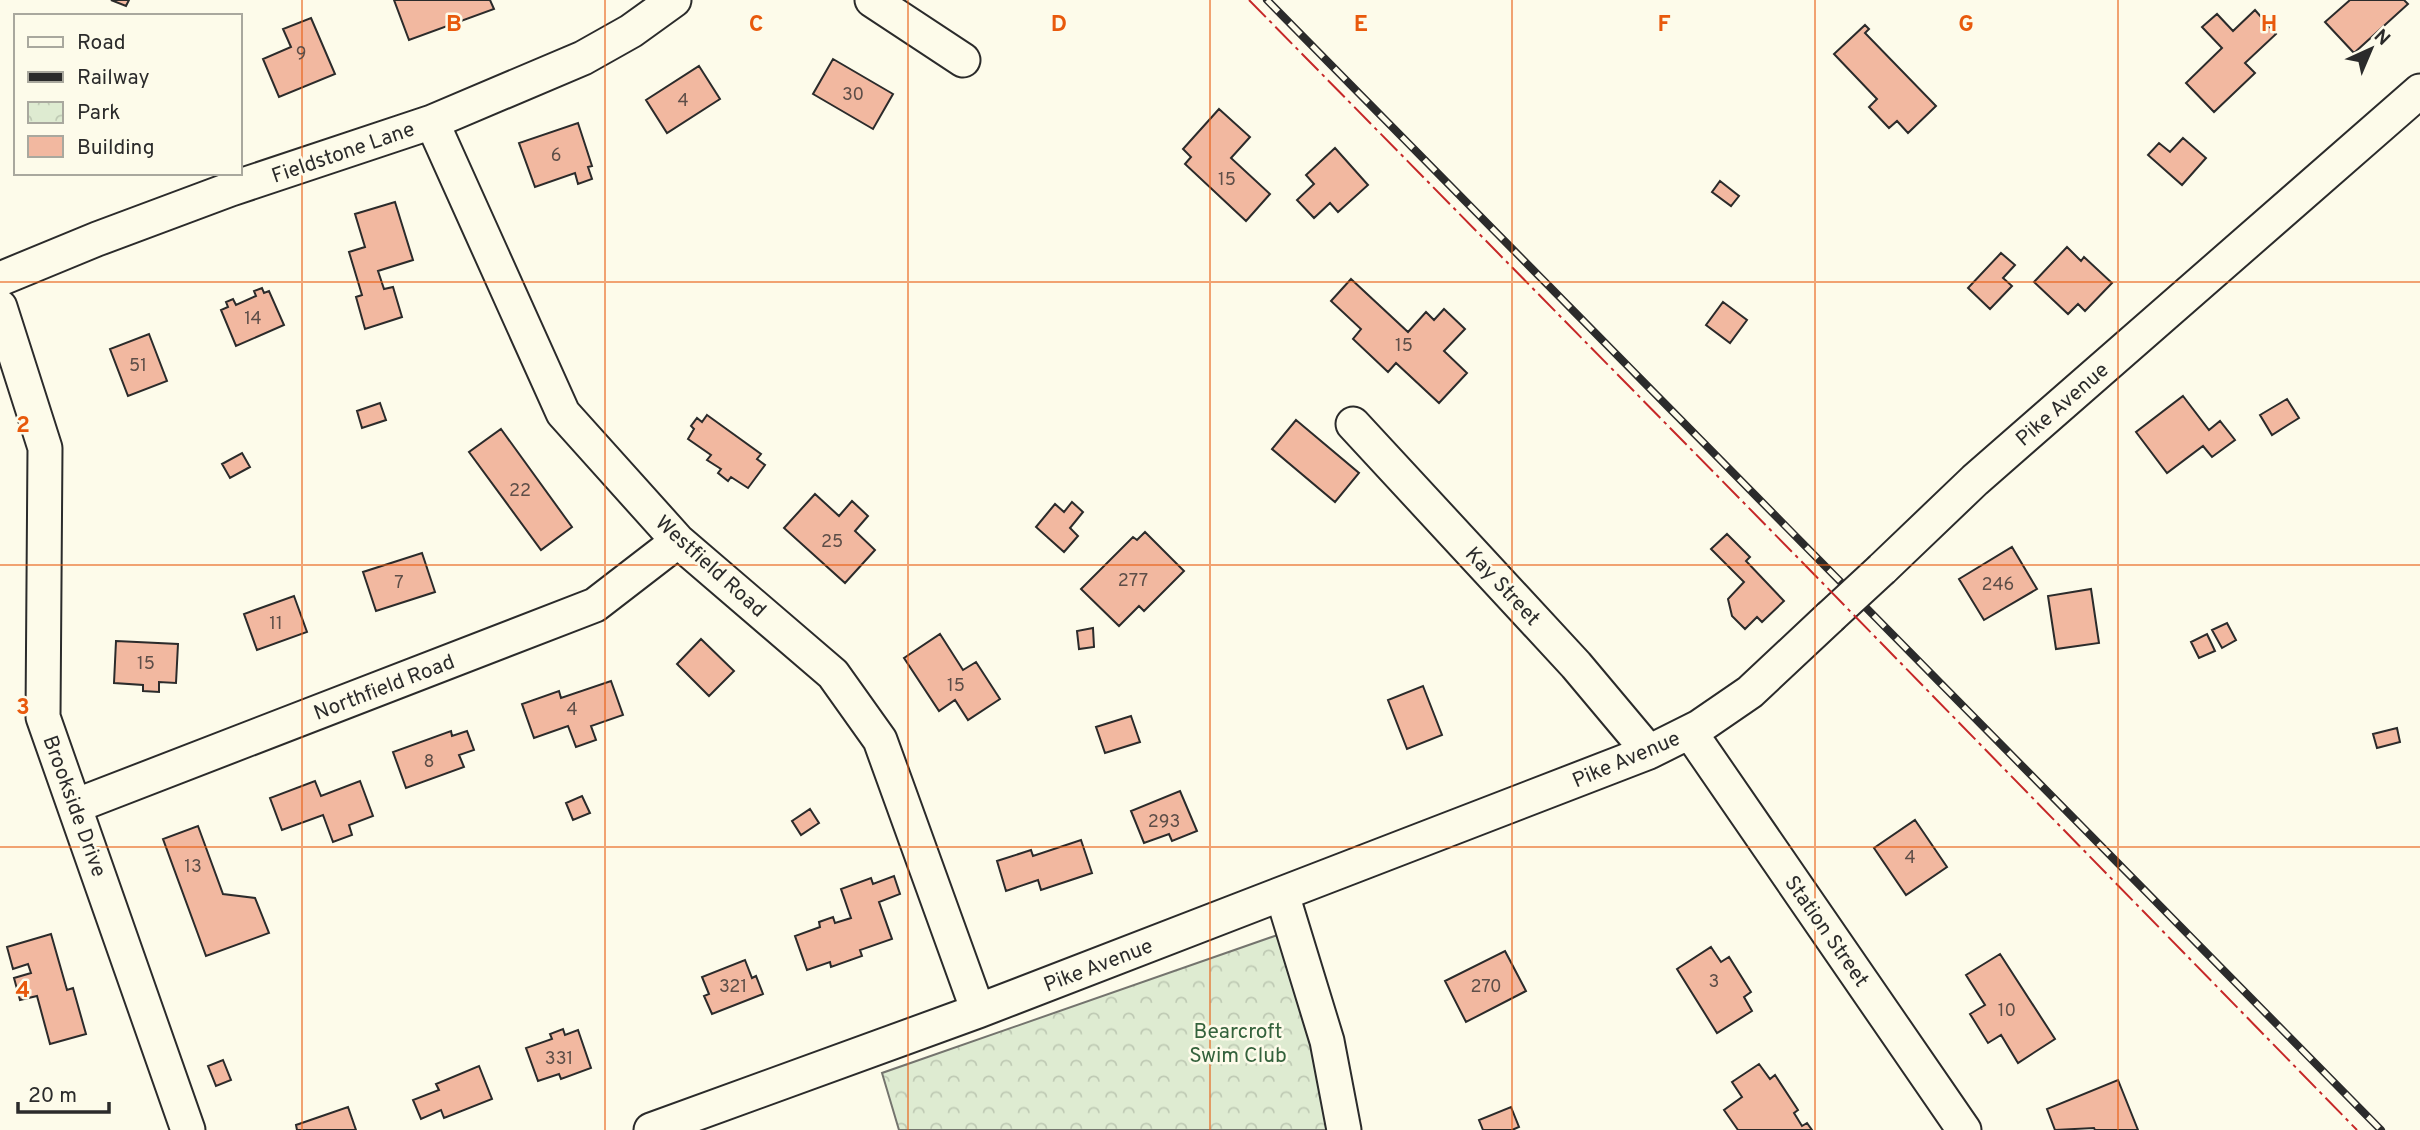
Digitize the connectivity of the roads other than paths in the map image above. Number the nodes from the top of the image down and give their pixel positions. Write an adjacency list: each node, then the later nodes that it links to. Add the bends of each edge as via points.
1 (674, 0): 5 (street, Fieldstone Lane, via 583,58)
2 (872, 0): 3 (street)
3 (963, 60)
4 (2420, 90): 10 (street, Pike Avenue, bridge, via 1975,480 1750,692)
5 (432, 122): 6 (street, Fieldstone Lane, via 97,239); 9 (street, Westfield Road, via 563,412)
6 (0, 279)
7 (0, 307): 12 (street, Brookside Drive, via 46,448 43,716)
8 (1353, 424): 11 (street, Kay Street, via 1576,665)
9 (678, 541): 12 (street, Northfield Road, via 595,605); 14 (street, Westfield Road, via 833,674 880,740)
10 (1690, 732): 11 (street, Pike Avenue); 18 (street, Station Street)
11 (1649, 752): 13 (street, Pike Avenue)
12 (75, 806): 15 (street, Brookside Drive)
13 (1282, 894): 14 (street, Pike Avenue); 17 (street, via 1327,1041)
14 (978, 1011): 16 (street, Pike Avenue)
15 (188, 1130)
16 (651, 1130)
17 (1344, 1130)
18 (1964, 1130)

